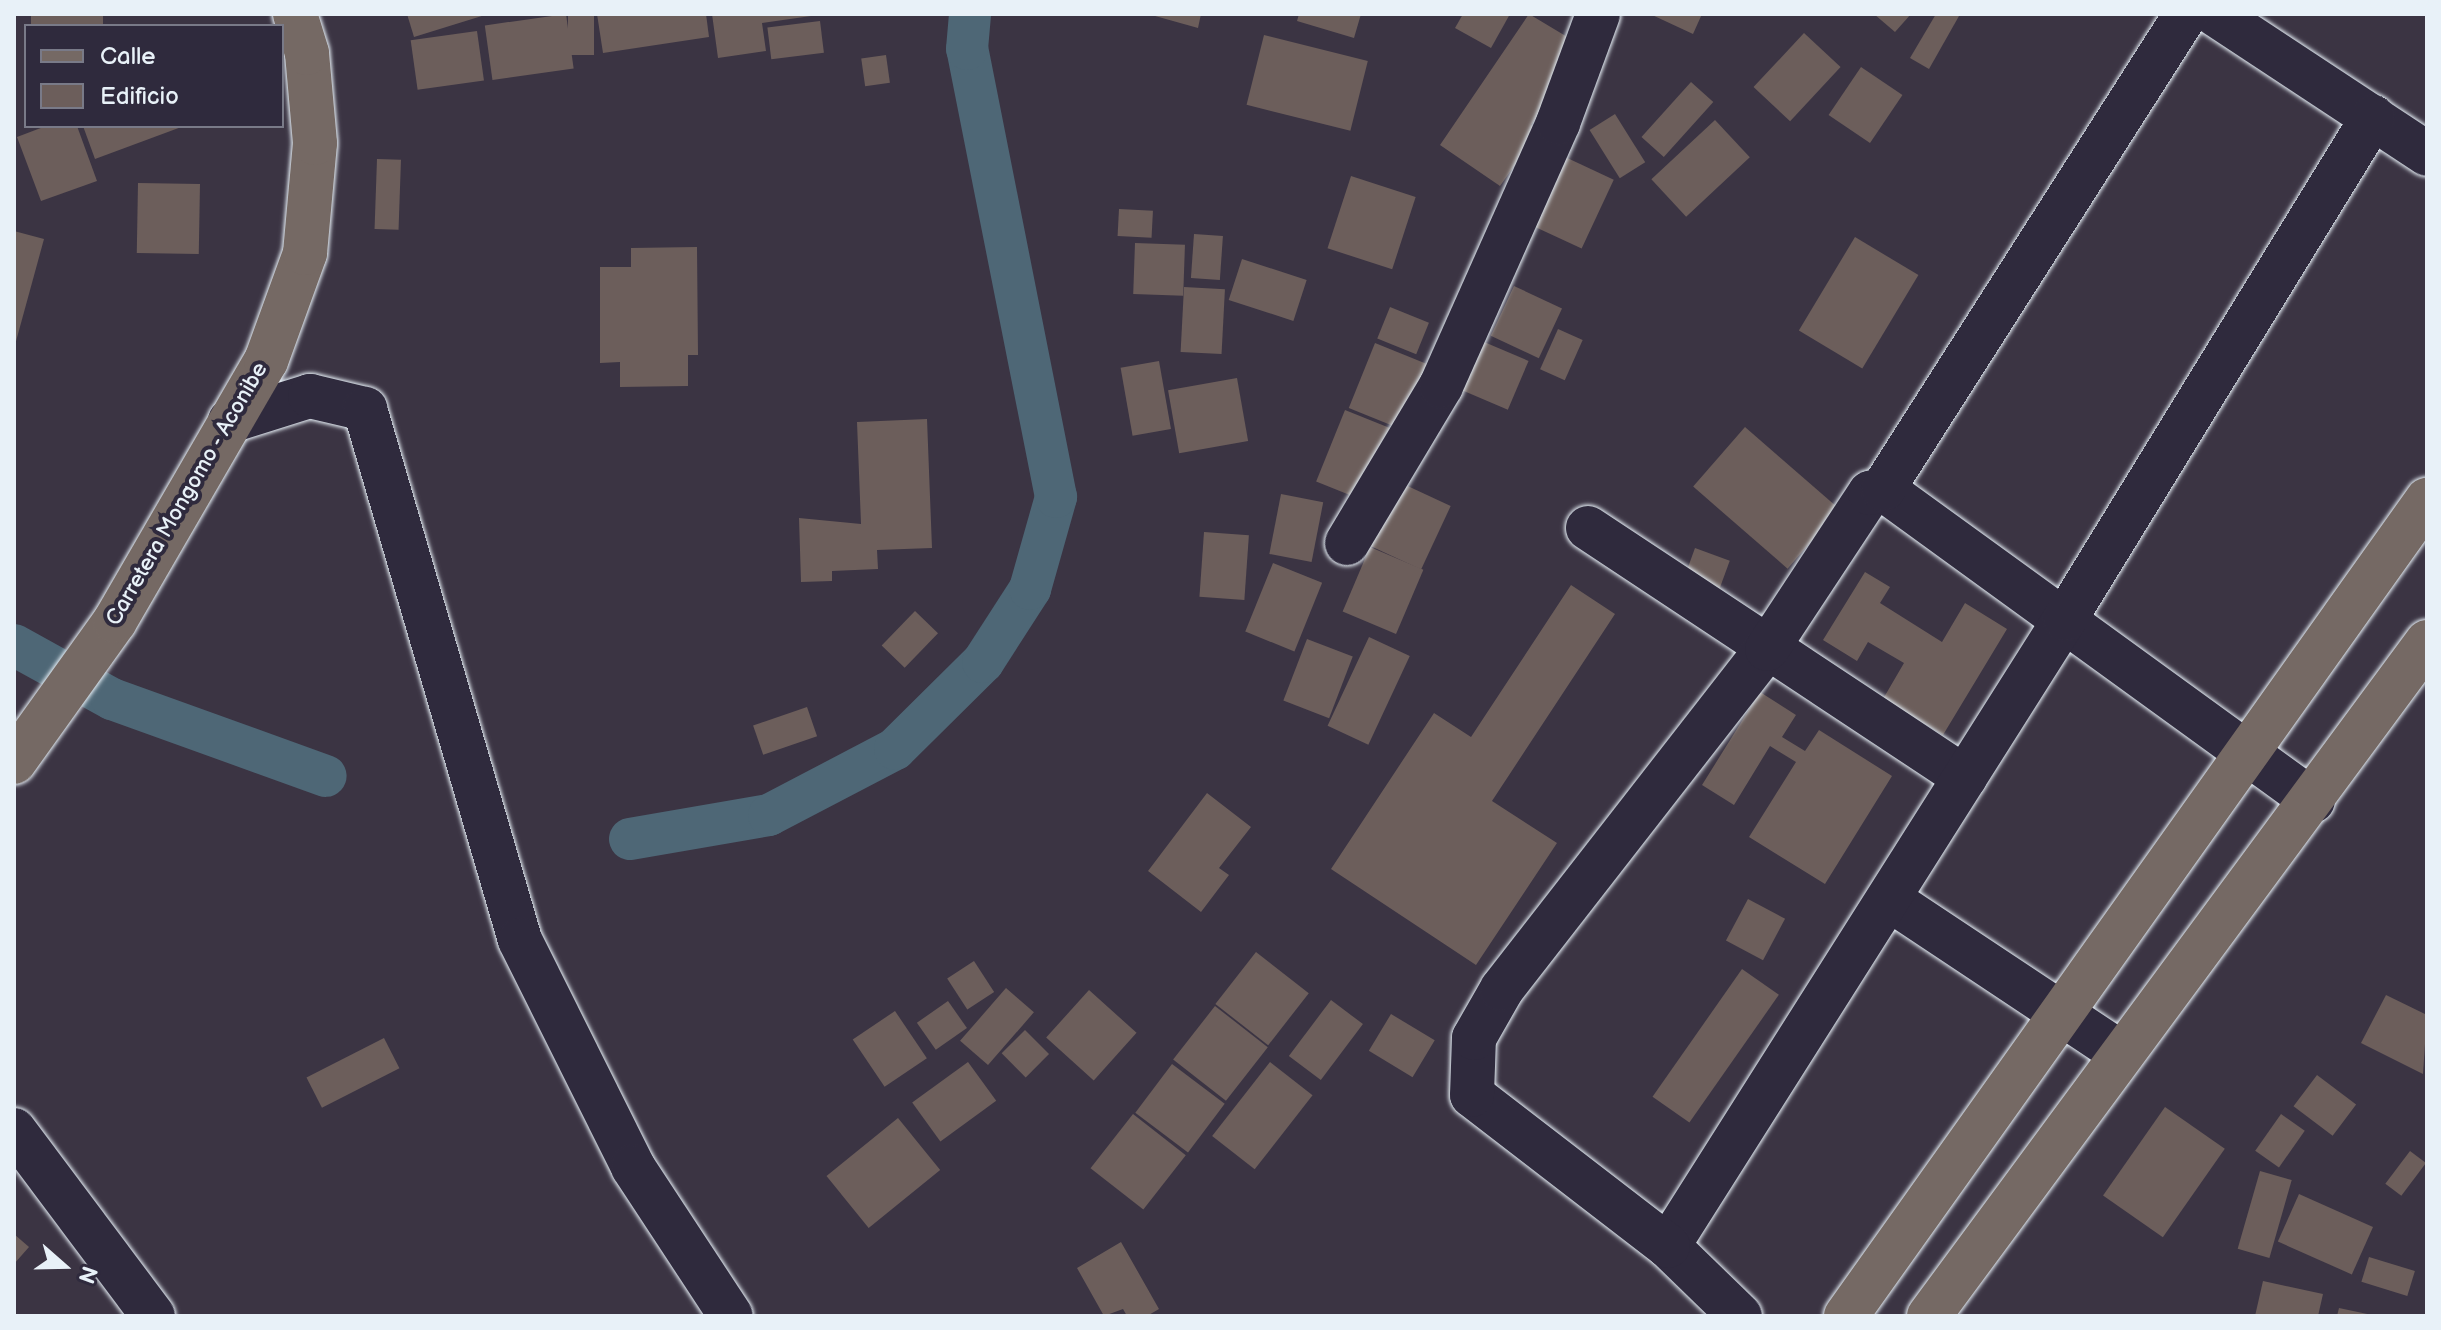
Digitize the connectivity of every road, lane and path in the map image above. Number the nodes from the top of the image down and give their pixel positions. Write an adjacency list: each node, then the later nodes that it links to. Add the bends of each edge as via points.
1 (295, 14): 7 (main road, Carretera Mongomo - Aconibe, via 307,53 315,143 305,253 266,361)
2 (1598, 14): 11 (street, via 1558,123 1441,386)
3 (2186, 14): 8 (street)
4 (2215, 14): 5 (street)
5 (2373, 117): 6 (street); 12 (street)
6 (2427, 154)
7 (230, 421): 16 (main road, Carretera Mongomo - Aconibe, via 115,621); 25 (street, via 310,396 365,409 520,940 633,1167)
8 (1883, 489): 12 (street); 14 (street, via 1870,493)
9 (2427, 500): 15 (main road)
10 (1588, 528): 14 (street)
11 (1347, 543)
12 (2065, 619): 15 (street); 17 (street)
13 (2427, 642): 18 (main road)
14 (1767, 649): 17 (street); 23 (street, via 1502,989 1474,1038 1472,1095)
15 (2248, 749): 18 (street); 20 (main road)
16 (22, 752)
17 (1965, 778): 19 (street)
18 (2313, 801): 21 (main road)
19 (1889, 899): 20 (street); 23 (street)
20 (2063, 1016): 21 (street); 27 (main road)
21 (2121, 1053): 28 (main road)
22 (14, 1130): 24 (street)
23 (1668, 1246): 26 (street)
24 (153, 1316)
25 (731, 1316)
26 (1740, 1316)
27 (1846, 1316)
28 (1929, 1316)

